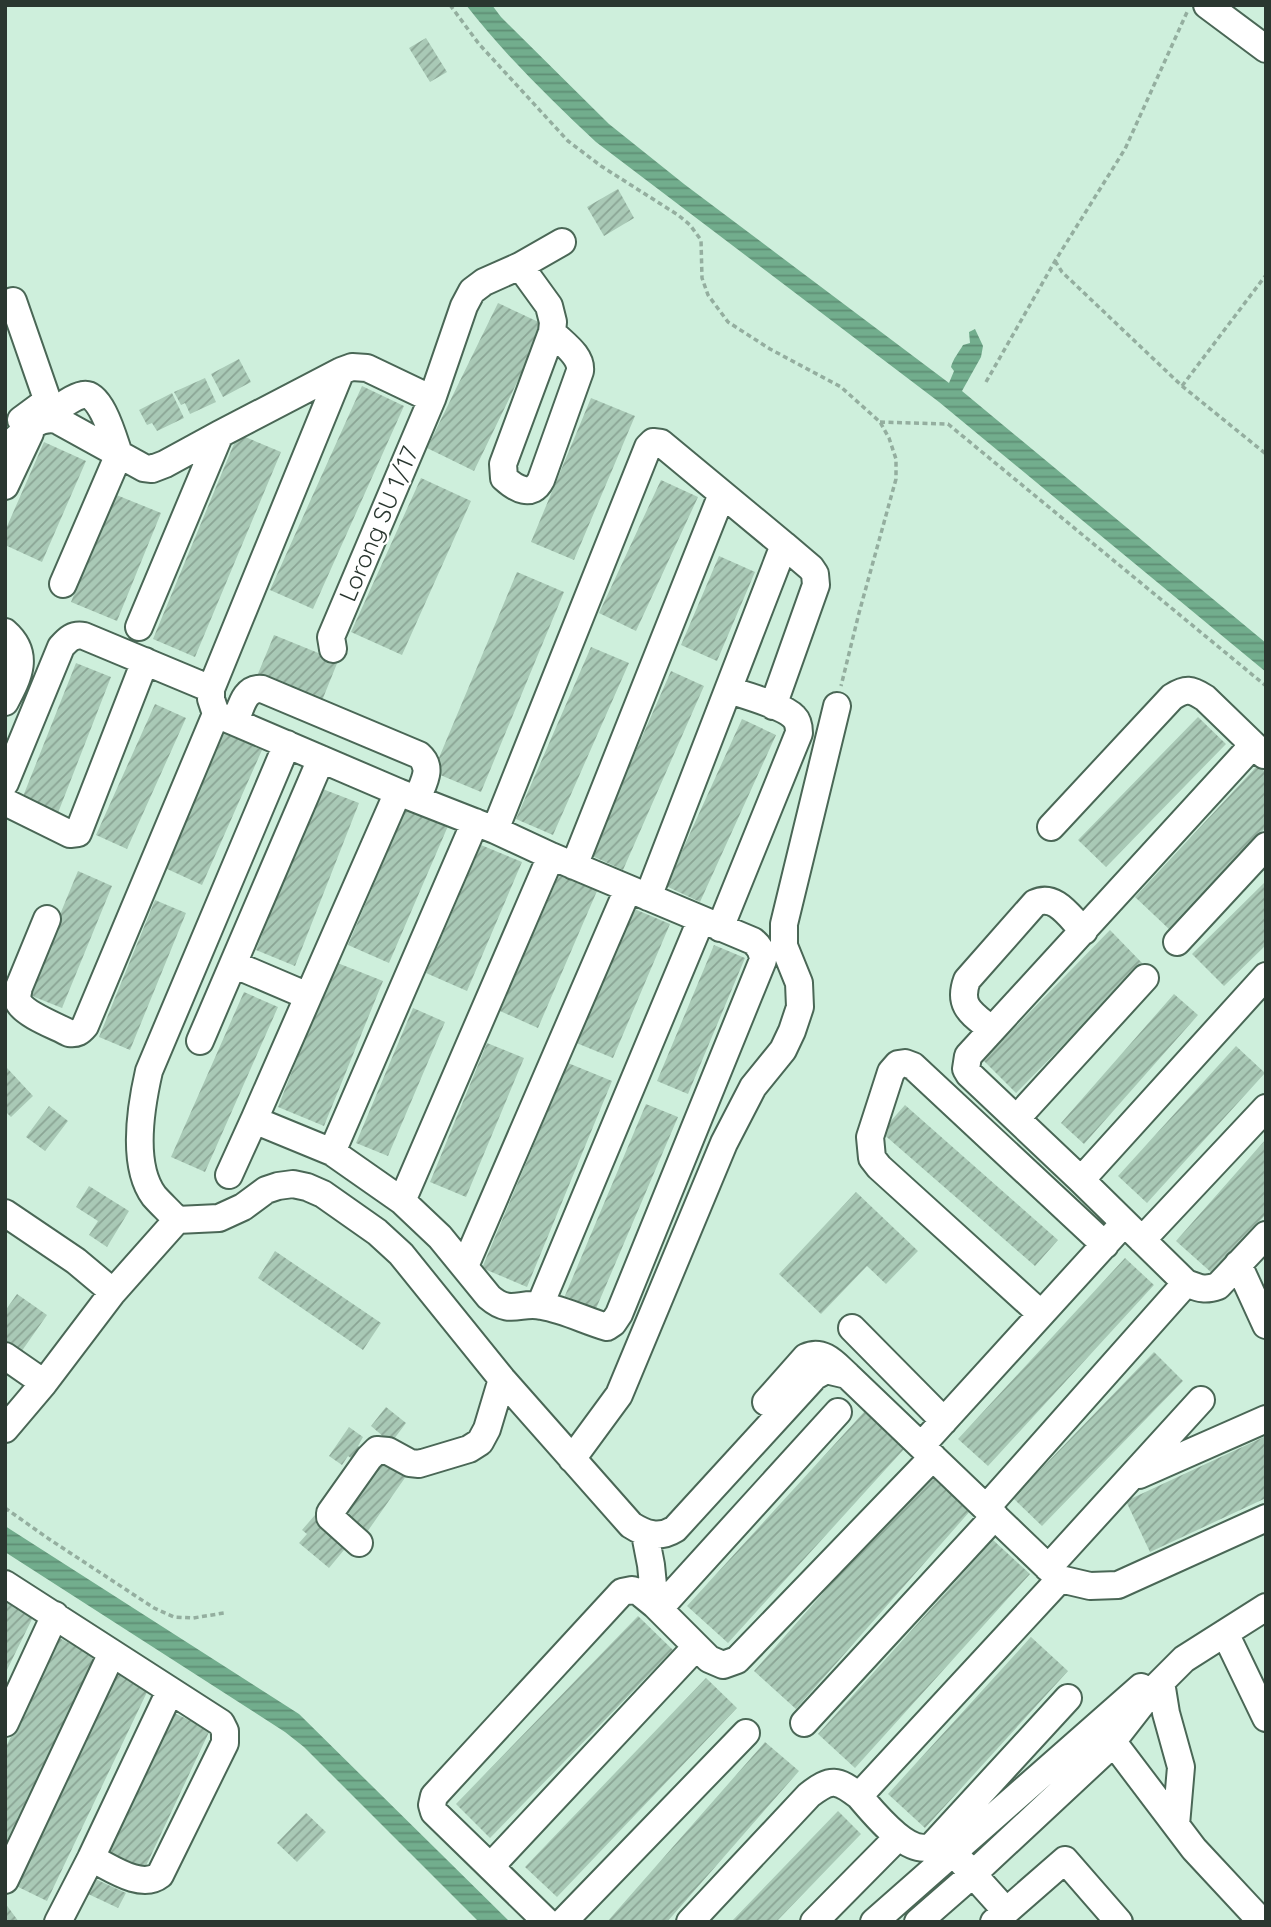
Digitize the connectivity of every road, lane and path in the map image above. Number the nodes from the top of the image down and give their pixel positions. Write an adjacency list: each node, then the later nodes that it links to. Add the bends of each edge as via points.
1 (450, 5): 17 (path, via 568,141 690,225 701,240 702,278 708,295 728,322 841,387)
2 (1190, 5): 6 (path, via 1125,149)
3 (1207, 5): 4 (street)
4 (1266, 49)
5 (562, 242): 7 (street, Lorong SU 1/17)
6 (1055, 261): 13 (path); 14 (path)
7 (520, 266): 11 (street, via 549,306); 15 (street, Lorong SU 1/17, via 472,291)
8 (1266, 275): 14 (path)
9 (13, 301): 10 (street)
10 (13, 329): 18 (street, via 46,400)
11 (552, 332): 11 (street, via 581,365 541,480 527,491 504,478 503,464)
12 (341, 371): 15 (street, via 366,368); 19 (street); 36 (street)
13 (986, 382)
14 (1182, 386): 22 (path)
15 (432, 399): 29 (street, Lorong SU 1/17, via 331,637)
16 (39, 422): 20 (street); 21 (street, via 57,420); 21 (street, via 75,398 91,396 98,401); 23 (street)
17 (880, 422): 31 (path, via 948,424); 35 (path, via 896,459 896,479)
18 (5, 430)
19 (220, 433): 21 (street, via 152,469); 27 (street)
20 (5, 449)
21 (119, 454): 26 (street)
22 (1266, 454)
23 (5, 486)
24 (722, 494): 25 (street); 43 (street, via 661,443 648,447); 46 (street)
25 (784, 545): 32 (street); 34 (street, via 811,568 816,585)
26 (63, 584)
27 (139, 627)
28 (5, 632): 33 (street, via 16,642 21,662)
29 (332, 649)
30 (145, 661): 36 (street); 40 (street, via 84,636 68,639); 42 (street, via 78,834)
31 (1266, 686)
32 (729, 690): 34 (street); 47 (street)
33 (5, 702)
34 (773, 706): 49 (street, via 795,718 799,733)
35 (836, 706): 87 (street, via 784,924 784,946 799,983 800,1007 792,1031 753,1087 724,1143 628,1378)
36 (221, 708): 37 (street); 41 (street, via 262,689 419,755 428,769); 48 (street, via 85,1026 75,1034 26,1010 17,996)
37 (287, 744): 39 (street); 66 (street, via 149,1071 141,1124 144,1175 153,1194)
38 (1259, 750): 44 (street, via 1205,698 1182,690); 50 (street)
39 (321, 759): 41 (street); 52 (street)
40 (5, 783)
41 (407, 795): 43 (street); 55 (street)
42 (5, 802)
43 (485, 826): 46 (street); 61 (street)
44 (1051, 827)
45 (1266, 846): 51 (street)
46 (562, 861): 47 (street); 64 (street)
47 (638, 893): 49 (street); 71 (street)
48 (47, 919)
49 (710, 924): 74 (street); 74 (street, via 753,941 763,960 619,1314 607,1327)
50 (1084, 931): 56 (street); 56 (street, via 1056,902 1035,903 967,980 963,992 967,1009)
51 (1177, 942)
52 (233, 964): 55 (street); 57 (street)
53 (1266, 976): 63 (street)
54 (1145, 978): 59 (street)
55 (308, 996): 60 (street)
56 (992, 1030): 59 (street, via 968,1056 966,1069)
57 (200, 1041)
58 (1266, 1108): 67 (street)
59 (1017, 1118): 63 (street)
60 (254, 1119): 61 (street); 62 (street)
61 (332, 1152): 64 (street)
62 (229, 1175)
63 (1081, 1180): 67 (street)
64 (402, 1200): 71 (street)
65 (5, 1213): 73 (street)
66 (177, 1220): 73 (street); 79 (street, via 219,1218 278,1186 293,1184 323,1194 377,1231 401,1254)
67 (1133, 1232): 69 (street); 72 (street)
68 (1266, 1235): 70 (street)
69 (1105, 1245): 75 (street); 75 (street, via 913,1066 898,1064 891,1072 870,1137 872,1158)
70 (1238, 1264): 72 (street, via 1209,1290); 76 (street)
71 (465, 1266): 74 (street, via 495,1303 505,1307)
72 (1186, 1283): 90 (street)
73 (113, 1292): 80 (street)
74 (540, 1305)
75 (1041, 1314): 85 (street)
76 (1266, 1325)
77 (852, 1328): 85 (street)
78 (5, 1356): 80 (street)
79 (502, 1379): 87 (street); 93 (street, via 481,1442 419,1464 388,1451 377,1450 369,1458 330,1513)
80 (44, 1383): 83 (street)
81 (1201, 1400): 88 (street)
82 (838, 1412): 96 (street)
83 (9, 1417)
84 (1266, 1419): 88 (street)
85 (944, 1421): 86 (street)
86 (927, 1451): 90 (street); 92 (street, via 847,1375 826,1370 814,1376 675,1530); 101 (street, via 737,1660 723,1665)
87 (572, 1459): 92 (street, via 631,1525)
88 (1128, 1480): 94 (street)
89 (5, 1508): 98 (path, via 154,1608 174,1617)
90 (991, 1512): 94 (street); 109 (street)
91 (1266, 1518): 94 (street, via 1118,1585 1090,1586)
92 (653, 1535): 96 (street, via 651,1565)
93 (359, 1543)
94 (1054, 1573): 112 (street)
95 (5, 1584): 99 (street)
96 (657, 1607): 101 (street); 117 (street, via 639,1592 622,1592 433,1796 434,1812)
97 (1266, 1607): 100 (street)
98 (224, 1613)
99 (55, 1615): 102 (street); 108 (street)
100 (1225, 1633): 103 (street); 107 (street)
101 (696, 1647): 117 (street)
102 (112, 1653): 105 (street); 119 (street)
103 (1184, 1659): 104 (street); 115 (street, via 1144,1684)
104 (1161, 1682): 111 (street); 113 (street, via 1181,1767)
105 (170, 1691): 116 (street); 116 (street, via 221,1723 225,1743 160,1875 138,1881)
106 (1068, 1698): 114 (street, via 932,1846 918,1848)
107 (1266, 1718)
108 (5, 1723)
109 (804, 1723)
110 (746, 1732): 125 (street)
111 (1113, 1742): 113 (street); 118 (street)
112 (859, 1796): 114 (street); 126 (street, via 836,1783 819,1787)
113 (1176, 1825): 131 (street)
114 (898, 1837): 127 (street)
115 (953, 1852): 118 (street); 120 (street)
116 (91, 1858): 123 (street)
117 (491, 1866): 124 (street)
118 (973, 1874): 121 (street); 122 (street)
119 (5, 1880)
120 (922, 1880): 121 (street); 128 (street)
121 (949, 1912): 129 (street)
122 (1000, 1916): 130 (street, via 1065,1860)
123 (58, 1922)
124 (547, 1922)
125 (563, 1922)
126 (690, 1922)
127 (814, 1922)
128 (874, 1922)
129 (918, 1922)
130 (1119, 1922)
131 (1262, 1922)

